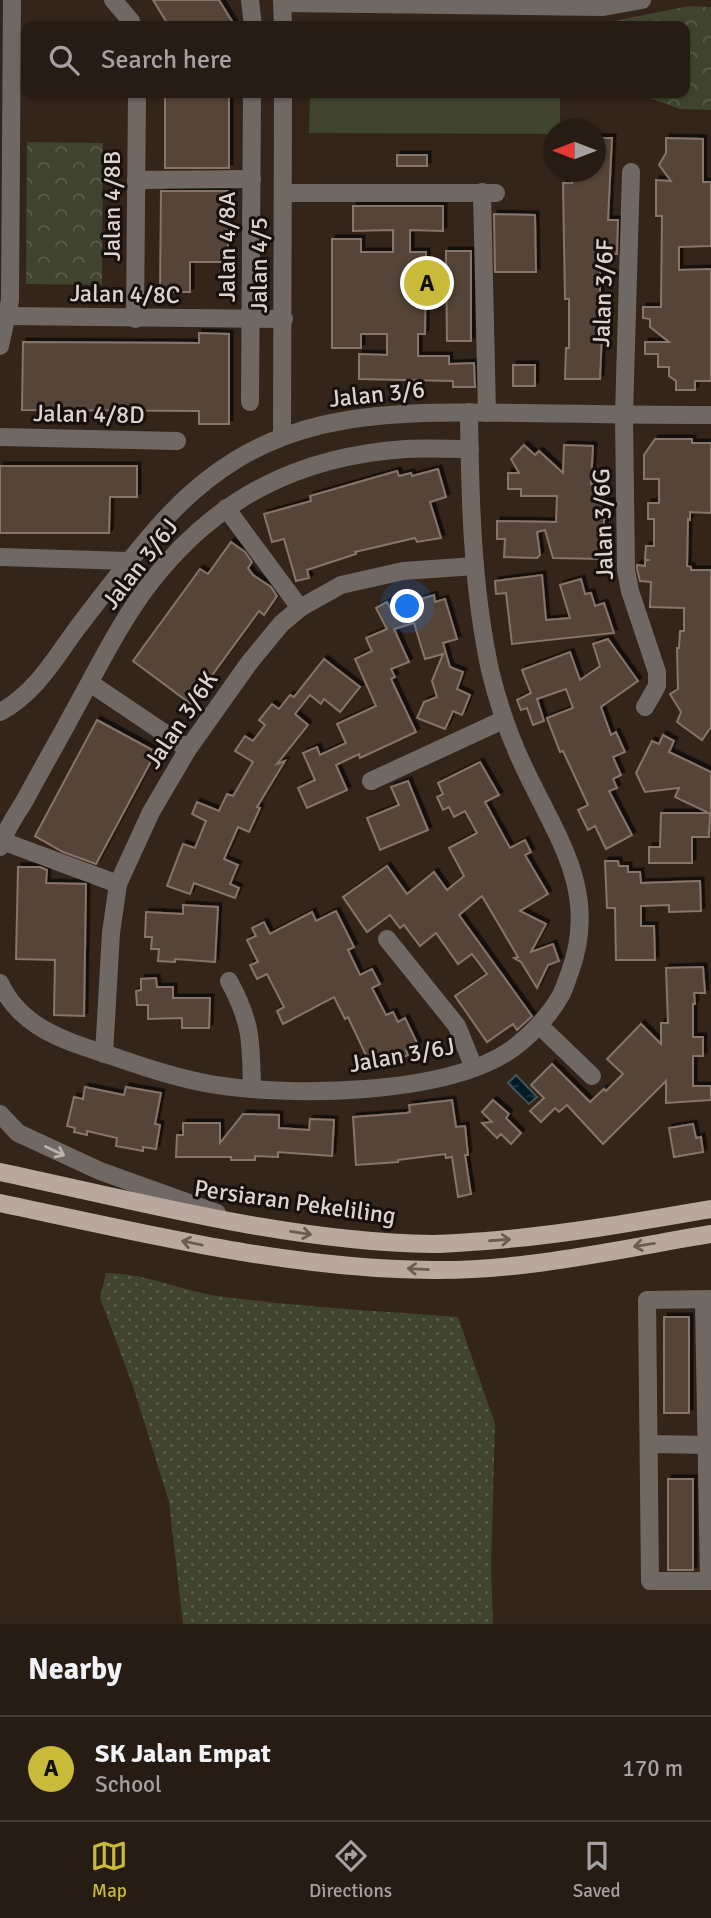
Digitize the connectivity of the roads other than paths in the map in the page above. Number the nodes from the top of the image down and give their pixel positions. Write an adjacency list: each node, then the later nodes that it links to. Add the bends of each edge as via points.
1 (12, 0): 18 (street)
2 (114, 0): 8 (street)
3 (250, 0): 9 (street)
4 (642, 0): 7 (street, via 603,7)
5 (368, 1): 6 (street); 7 (street)
6 (283, 2): 10 (street)
7 (501, 2)
8 (131, 21)
9 (252, 21)
10 (283, 21)
11 (138, 98): 16 (street, Jalan 4/8B)
12 (252, 98): 15 (street, Jalan 4/8A)
13 (284, 98): 17 (street, Jalan 4/5)
14 (631, 172): 25 (street, Jalan 3/6F)
15 (252, 178): 16 (street); 20 (street, Jalan 4/8A)
16 (136, 180): 19 (street, Jalan 4/8B)
17 (284, 193): 21 (street, Jalan 4/5); 24 (street, Jalan 3/6J, via 489,192)
18 (8, 316): 19 (street, Jalan 4/8C); 22 (street)
19 (135, 319): 20 (street, Jalan 4/8C)
20 (251, 319): 21 (street, Jalan 4/8C); 23 (street, Jalan 4/8A)
21 (284, 319): 27 (street, Jalan 4/5)
22 (0, 346)
23 (250, 402)
24 (478, 412): 25 (street, Jalan 3/6); 27 (street, Jalan 3/6, via 363,416); 30 (street, Jalan 3/6J)
25 (624, 415): 26 (street, Jalan 3/6); 37 (street, Jalan 3/6G, via 626,570 658,678)
26 (711, 415)
27 (282, 436): 33 (street, Jalan 3/6, via 229,464 182,500)
28 (0, 437): 29 (street, Jalan 4/8D)
29 (177, 441)
30 (470, 449): 31 (street, Jalan 3/6J, via 405,449 308,466); 34 (street, Jalan 3/6J)
31 (226, 508): 35 (street); 36 (street, Jalan 3/6J, via 178,549 149,585)
32 (0, 557): 33 (street)
33 (128, 561): 38 (street, Jalan 3/6, via 37,682)
34 (475, 566): 35 (street, Jalan 3/6K, via 372,577 341,585); 39 (street, Jalan 3/6J)
35 (300, 608): 40 (street, Jalan 3/6K, via 249,663)
36 (90, 683): 40 (street); 42 (street, Jalan 3/6J)
37 (645, 707)
38 (0, 712)
39 (503, 719): 41 (street); 47 (street, Jalan 3/6J, via 568,856 581,905 577,951 562,994)
40 (188, 749): 43 (street, Jalan 3/6K, via 151,812)
41 (371, 781)
42 (1, 844): 43 (street)
43 (118, 884): 48 (street, Jalan 3/6K)
44 (387, 940): 49 (street, via 457,1026)
45 (229, 981): 51 (street, via 244,1009 251,1039)
46 (0, 983): 48 (street, Jalan 3/6J, via 21,1015 43,1030)
47 (539, 1025): 49 (street, Jalan 3/6J, via 511,1050); 50 (street)
48 (104, 1054): 51 (street, Jalan 3/6J, via 155,1071)
49 (474, 1068): 51 (street, Jalan 3/6J, via 392,1086 340,1091)
50 (592, 1076)
51 (252, 1089)
52 (0, 1114): 56 (street, one-way to 56, via 18,1133 100,1171)
53 (0, 1172): 56 (main road, Persiaran Pekeliling)
54 (0, 1203): 57 (main road, one-way to 54, via 524,1264 435,1270 241,1253)
55 (711, 1209): 56 (main road, Persiaran Pekeliling, one-way to 55, via 359,1241 435,1244 526,1238)
56 (243, 1223)
57 (711, 1234)
58 (708, 1300): 59 (street, via 647,1300); 60 (street)
59 (649, 1444): 60 (street); 61 (street, via 650,1581)
60 (709, 1445): 61 (street)
61 (710, 1581)

